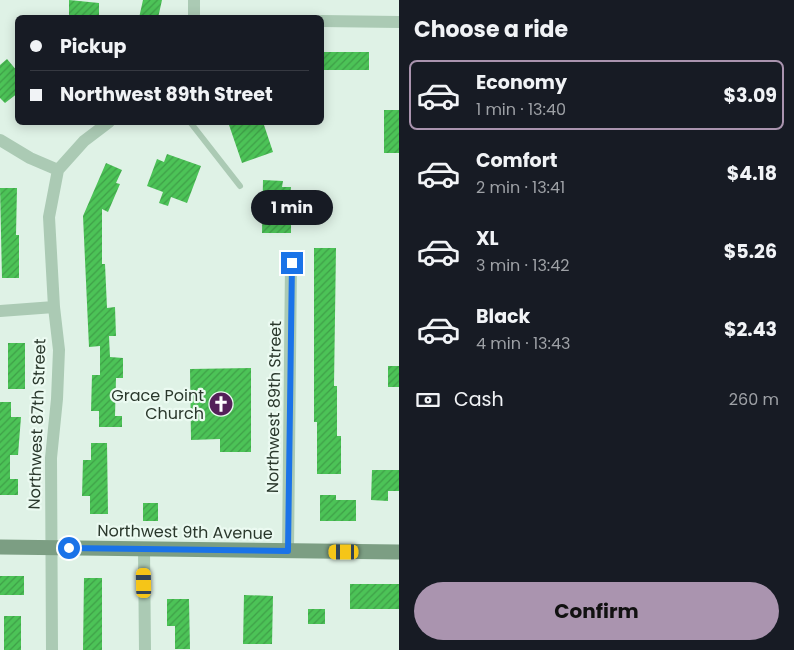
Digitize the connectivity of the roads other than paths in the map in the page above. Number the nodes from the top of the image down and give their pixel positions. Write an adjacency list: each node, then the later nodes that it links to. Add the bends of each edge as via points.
1 (194, 0): 2 (street)
2 (194, 15)
3 (324, 21): 4 (street)
4 (399, 22)
5 (105, 125): 8 (street, via 84,141)
6 (192, 125): 9 (lane)
7 (0, 140): 8 (street)
8 (58, 170): 11 (street, Northwest 87th Street, via 50,216)
9 (240, 186)
10 (292, 263): 16 (street, Northwest 89th Street)
11 (54, 308): 12 (street); 14 (street, Northwest 87th Street, via 59,350 51,458)
12 (0, 311)
13 (0, 548): 14 (street, Northwest 9th Avenue)
14 (51, 548): 15 (street, Northwest 9th Avenue); 18 (street, Northwest 87th Street)
15 (144, 549): 16 (street, Northwest 9th Avenue); 19 (street)
16 (288, 551): 17 (street, Northwest 9th Avenue)
17 (399, 552)
18 (52, 650)
19 (145, 650)

